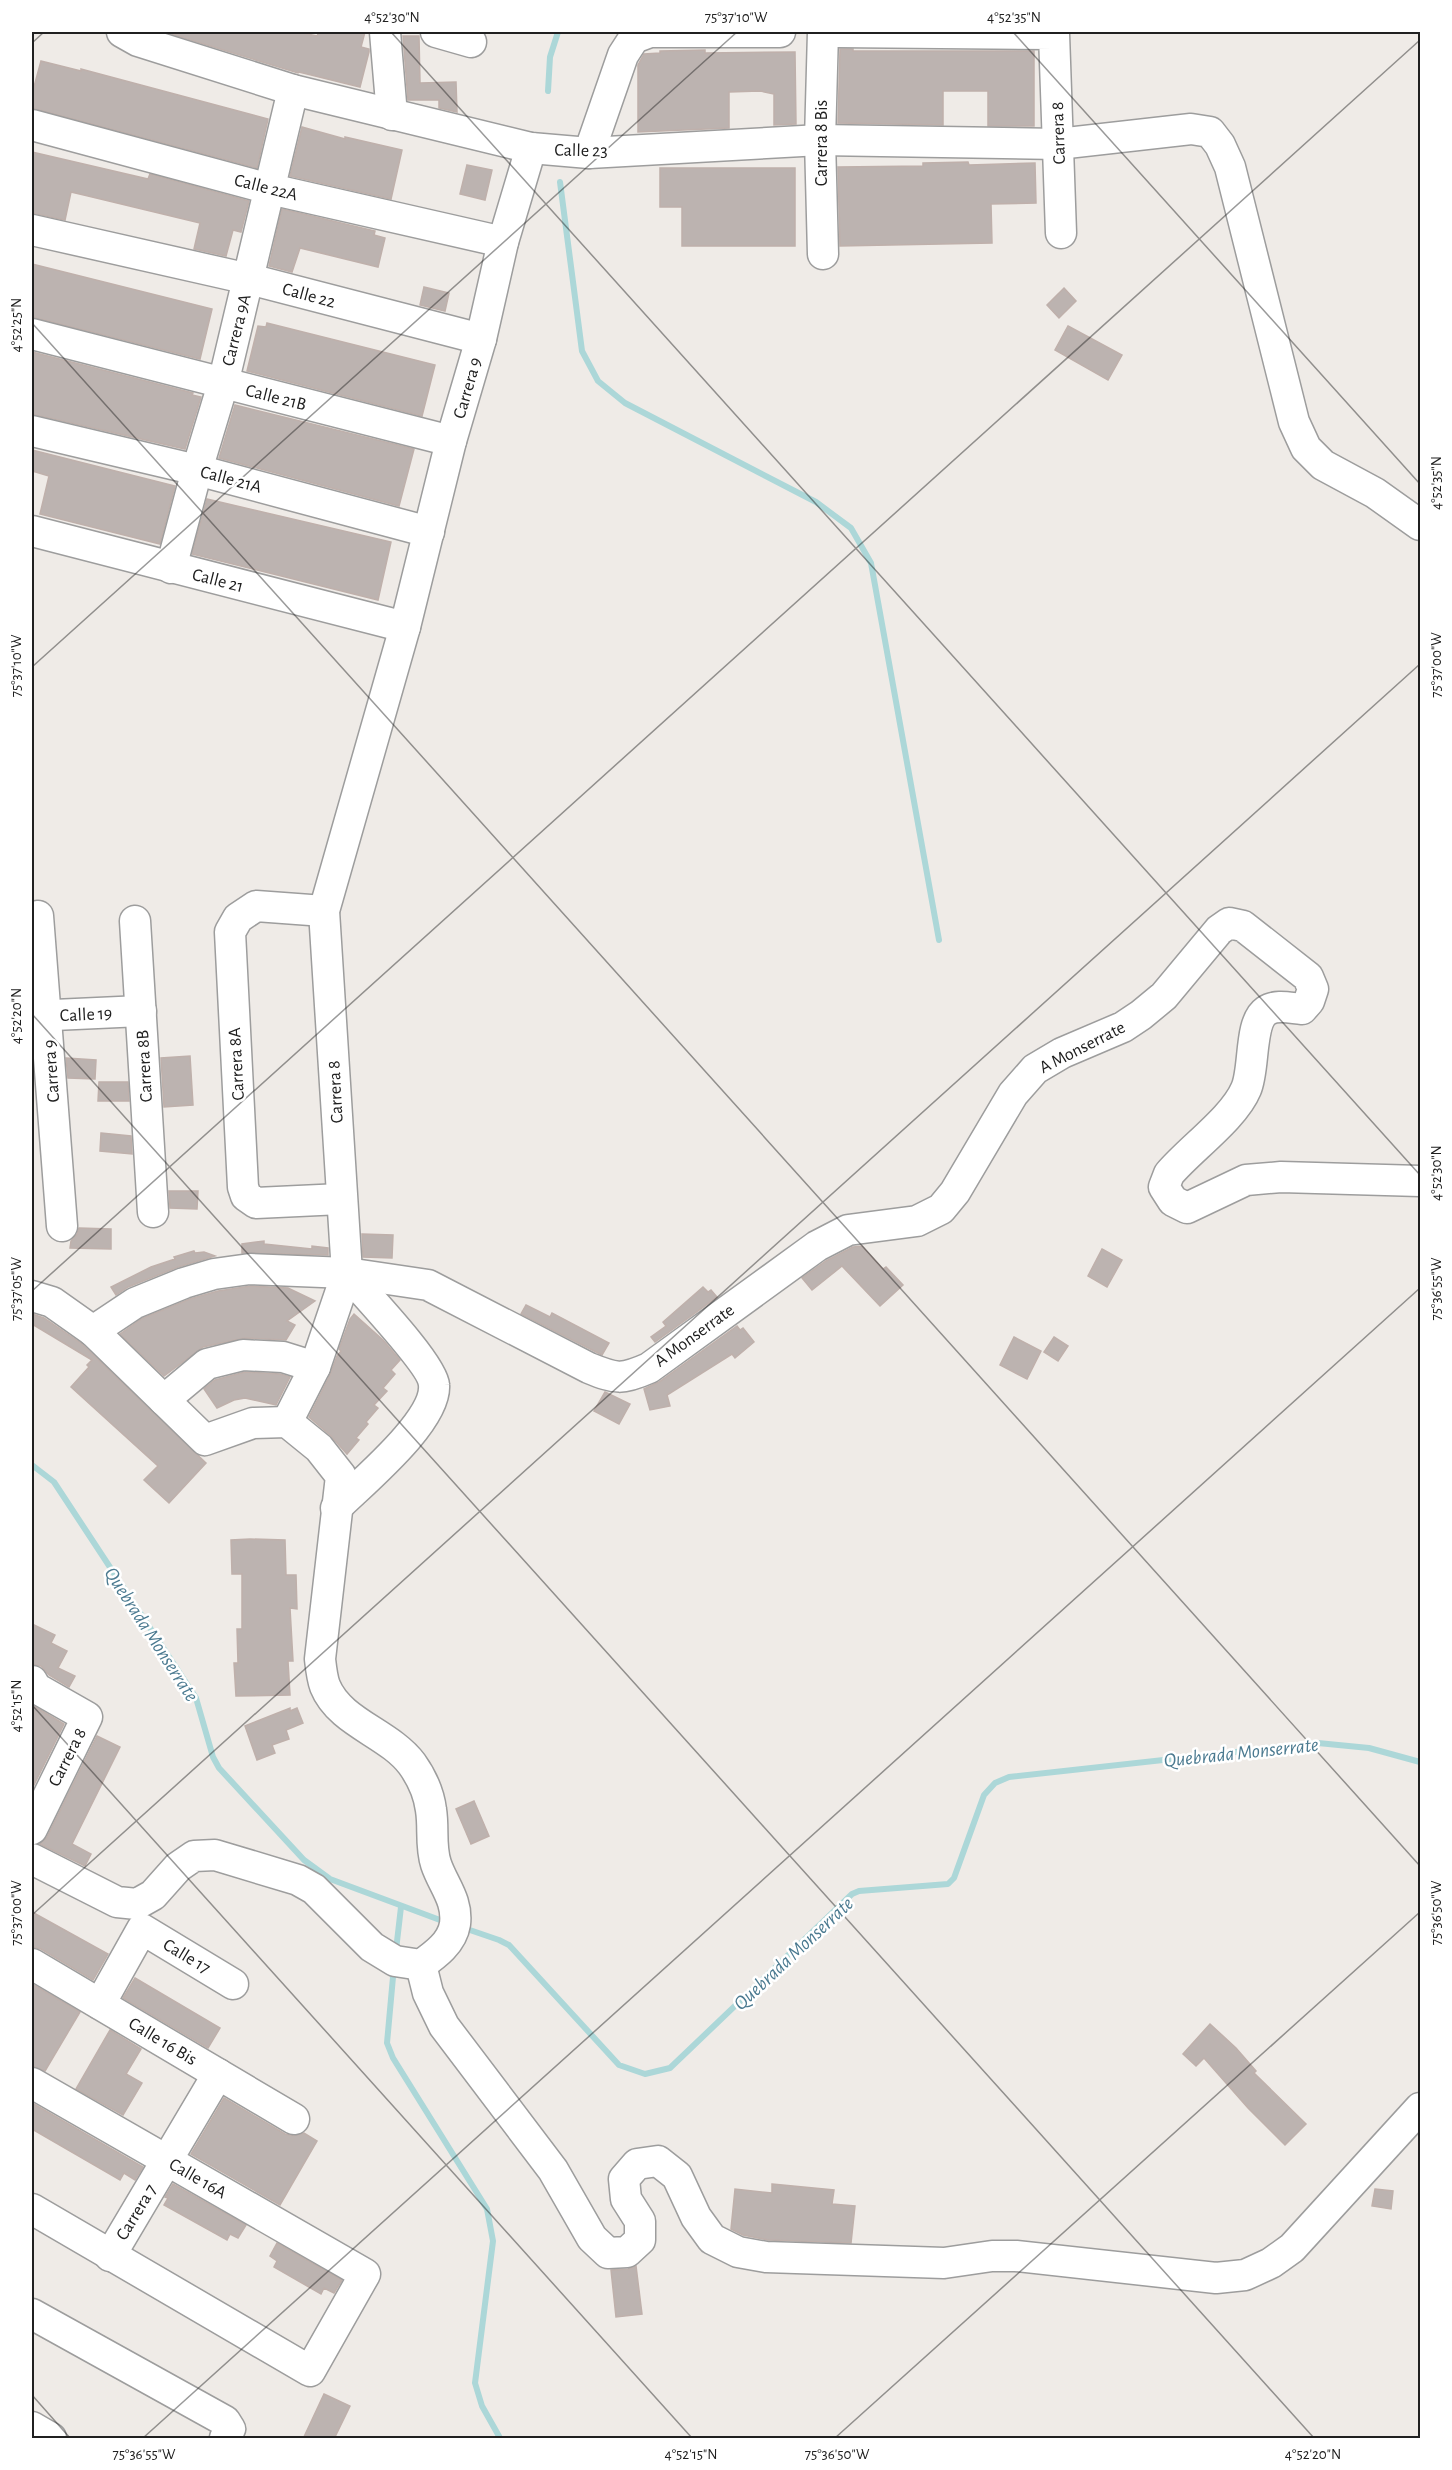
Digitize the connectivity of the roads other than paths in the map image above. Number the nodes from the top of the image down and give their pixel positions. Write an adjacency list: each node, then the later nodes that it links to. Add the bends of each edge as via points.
1 (122, 32): 10 (street, Calle 23, via 138,41)
2 (386, 32): 11 (street)
3 (436, 32): 9 (street)
4 (733, 32): 5 (street); 16 (street, via 650,32 633,38 623,55)
5 (780, 32)
6 (823, 32): 13 (street, Carrera 8 Bis)
7 (837, 32): 8 (street)
8 (997, 32): 14 (street, Carrera 8, via 1054,34)
9 (471, 42)
10 (293, 90): 11 (street, Calle 23); 17 (street, Carrera 9A)
11 (392, 115): 15 (street, Calle 23)
12 (32, 125): 17 (street, Calle 22A)
13 (820, 140): 14 (street, Calle 23); 16 (street, Calle 23); 21 (street, Carrera 8 Bis)
14 (1058, 144): 19 (street, Carrera 8); 29 (street, Calle 23, via 1191,129 1210,132 1230,167 1294,422 1306,448 1323,465 1376,493)
15 (531, 148): 16 (street, Calle 23); 20 (street, Carrera 9)
16 (589, 153)
17 (270, 189): 20 (street, Calle 22A); 22 (street, Carrera 9A)
18 (32, 230): 22 (street, Calle 22)
19 (1061, 232)
20 (503, 242): 24 (street, Carrera 9)
21 (823, 254)
22 (249, 279): 24 (street, Calle 22); 25 (street, Carrera 9A)
23 (32, 334): 25 (street, Calle 21B)
24 (481, 339): 27 (street, Carrera 9)
25 (223, 384): 27 (street, Calle 21B); 28 (street, Carrera 9A)
26 (32, 431): 28 (street, Calle 21A)
27 (451, 441): 31 (street, Carrera 9)
28 (197, 470): 31 (street, Calle 21A); 32 (street, Carrera 9A)
29 (1420, 525)
30 (32, 531): 32 (street, Calle 21)
31 (429, 532): 33 (street, Carrera 9)
32 (171, 568): 33 (street, Calle 21)
33 (405, 627): 34 (street, Carrera 8)
34 (324, 911): 40 (street, Carrera 8); 40 (street, Carrera 8A, via 256,906 238,918 230,932 243,1186 246,1196 256,1203)
35 (38, 916): 38 (street, Carrera 9)
36 (135, 921): 37 (street, Carrera 8B)
37 (141, 1011): 38 (street, Calle 19); 41 (street, Carrera 8B)
38 (40, 1016): 42 (street, Carrera 9)
39 (1420, 1181): 43 (street, A Monserrate, via 1281,1177 1246,1180 1187,1208 1173,1201 1164,1187 1169,1174 1237,1105 1246,1090 1252,1072 1256,1026 1265,1011 1278,1006 1302,1009 1313,989 1299,969 1243,926 1229,923 1164,996 1141,1015 1035,1069 1013,1094 941,1209 917,1221 848,1230 817,1246 649,1368 631,1376 611,1378 428,1285)
40 (341, 1199): 43 (street, Carrera 8)
41 (153, 1212)
42 (62, 1226)
43 (347, 1273): 45 (street, via 250,1269 214,1274 135,1304); 46 (street); 49 (street, via 425,1365 434,1384 430,1406 419,1425)
44 (32, 1296): 45 (street, via 52,1302)
45 (93, 1331): 47 (street)
46 (315, 1366): 47 (street, via 283,1356 243,1355 207,1364); 48 (street)
47 (164, 1400): 48 (street, via 205,1440 253,1423)
48 (287, 1422): 49 (street, via 319,1448 341,1476)
49 (336, 1508): 54 (street, via 321,1668 325,1687 343,1711 393,1744 426,1787 436,1864 453,1899 455,1925 442,1950)
50 (32, 1682): 51 (street, Carrera 8, via 36,1689 87,1717)
51 (36, 1810)
52 (32, 1859): 54 (street, via 117,1902 137,1904 153,1895 178,1867 194,1856 215,1855 298,1880 314,1890 372,1947 394,1961)
53 (32, 1964): 56 (street, Calle 16 Bis)
54 (421, 1965): 59 (street, via 428,1993 444,2026 553,2170 592,2238 608,2253 627,2252 640,2240 640,2222 626,2199 624,2179 637,2164 658,2161 677,2176 696,2217 712,2239 738,2252 766,2257 944,2263 1017,2256 1216,2278 1245,2275 1292,2248)
55 (233, 1984): 56 (street, Calle 17, via 142,1929)
56 (100, 2004): 57 (street, Calle 16 Bis)
57 (218, 2074): 60 (street, Calle 16 Bis); 61 (street, Carrera 7)
58 (32, 2083): 61 (street, Calle 16A)
59 (1420, 2108)
60 (294, 2119)
61 (167, 2160): 63 (street, Carrera 7); 63 (street, Calle 16A, via 364,2274 310,2371)
62 (32, 2209): 63 (street)
63 (110, 2256)
64 (32, 2314): 67 (street, via 225,2421 230,2429)
65 (32, 2427): 66 (street)
66 (51, 2439)
67 (225, 2439)

